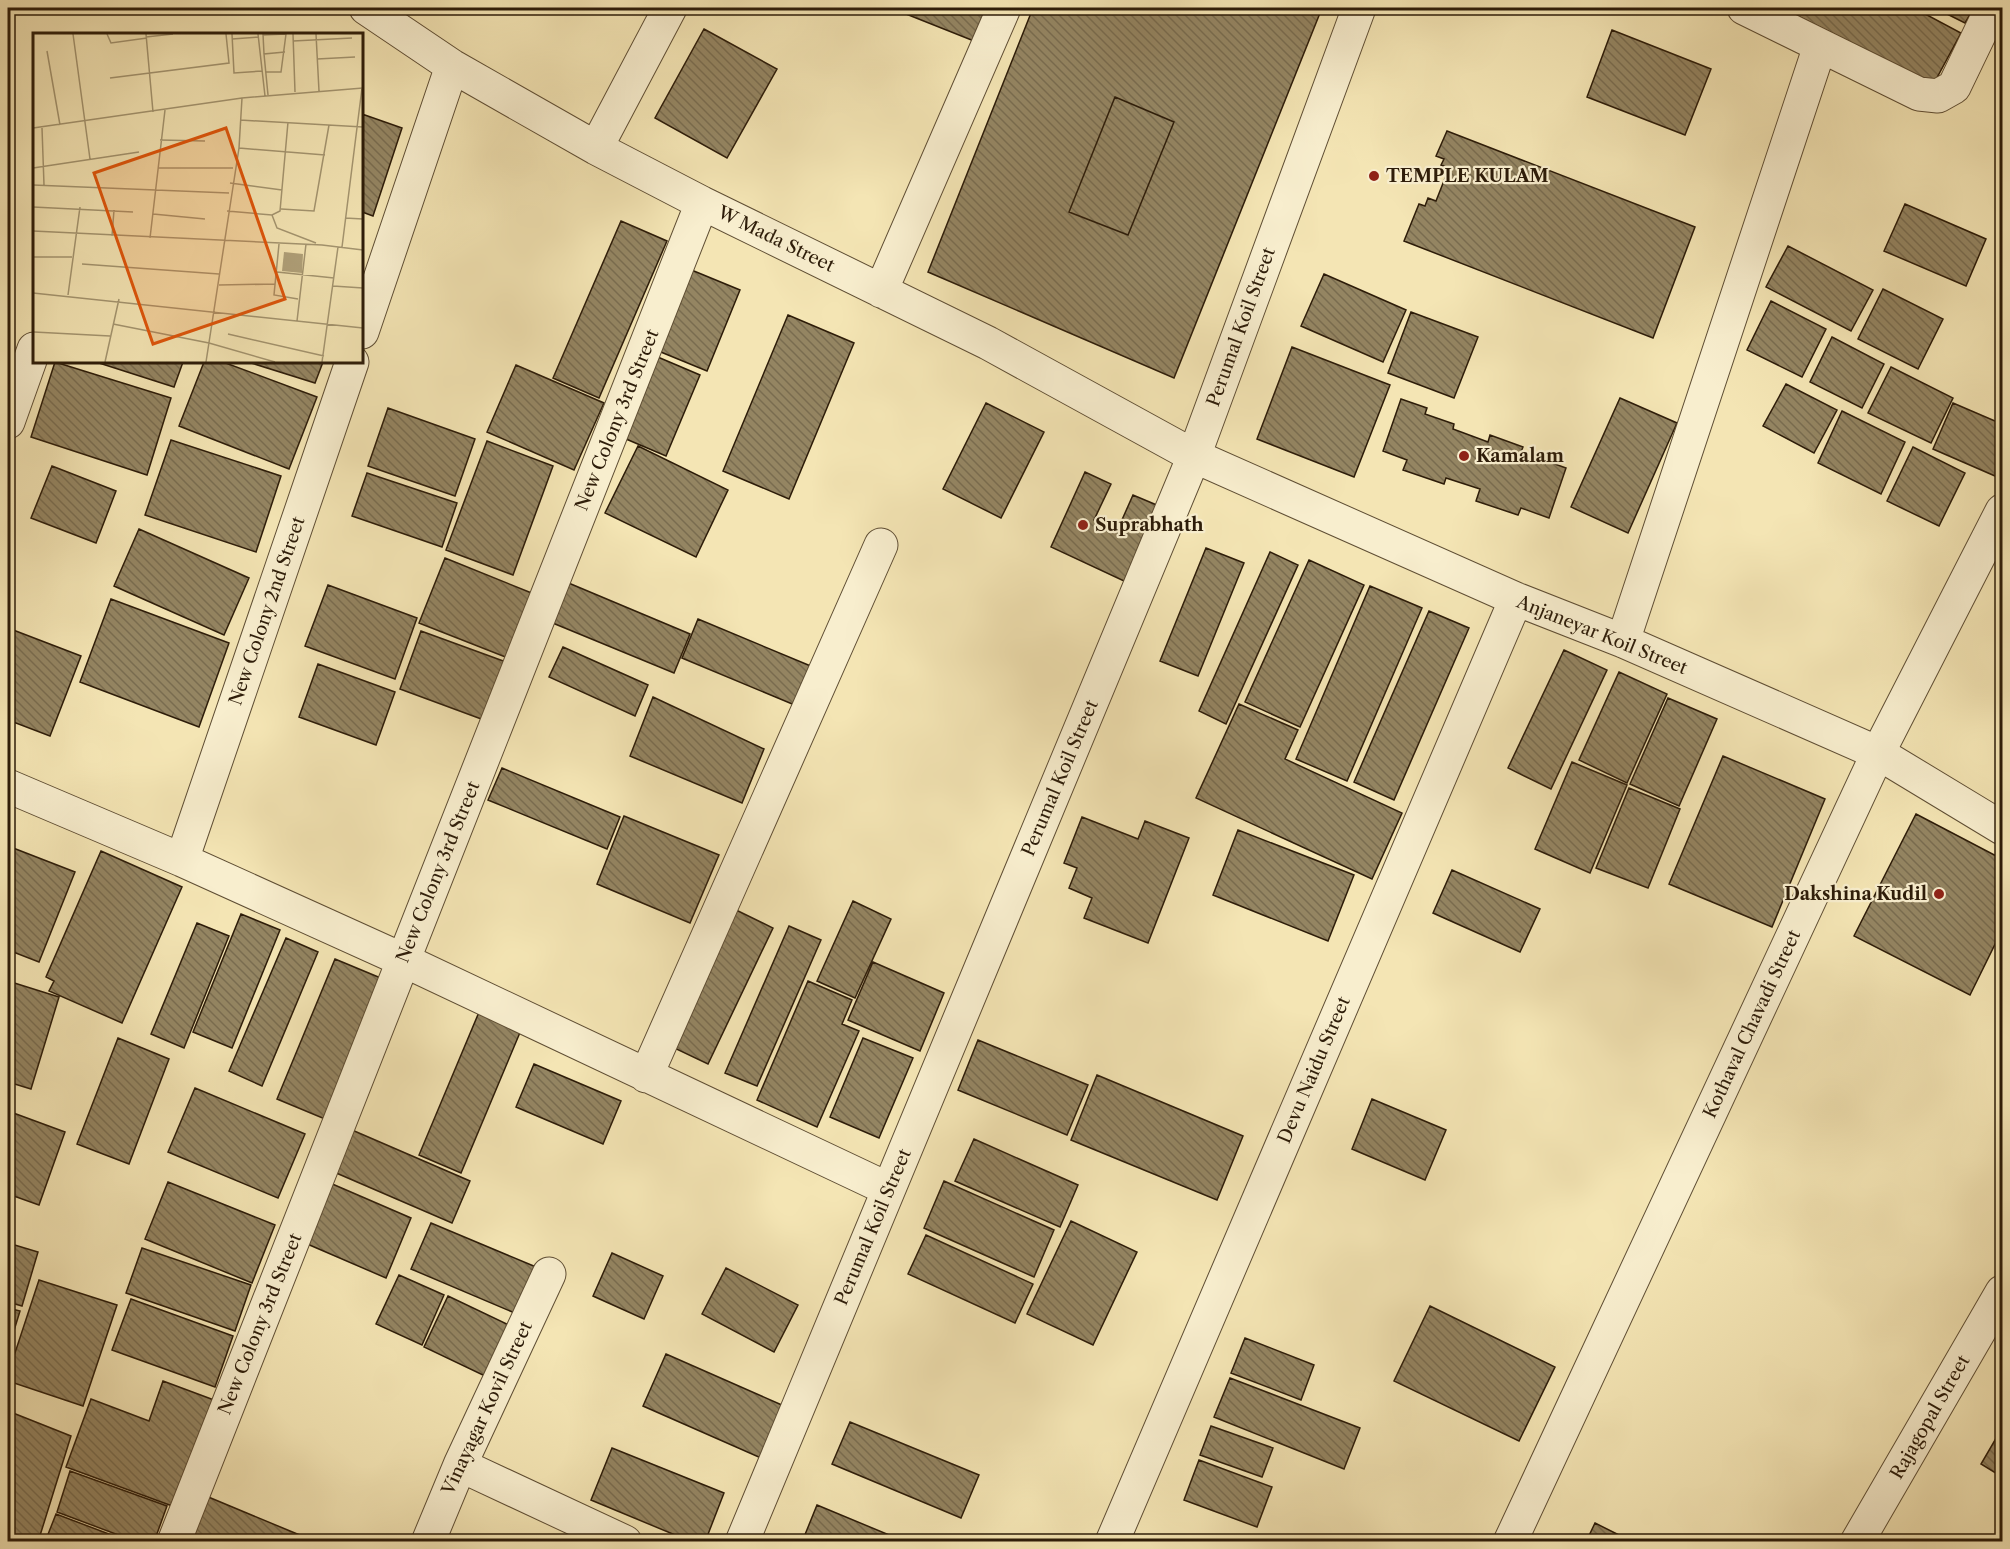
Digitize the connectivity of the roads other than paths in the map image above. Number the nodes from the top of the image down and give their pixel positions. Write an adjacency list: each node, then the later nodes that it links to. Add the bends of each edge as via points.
1 (366, 8): 8 (street, W Mada Street)
2 (670, 8): 9 (street)
3 (1004, 8): 11 (street)
4 (1359, 8): 16 (street, Perumal Koil Street)
5 (1744, 8): 7 (street)
6 (1992, 8): 7 (street, via 1954,87 1938,96 1919,94)
7 (1820, 46): 20 (street)
8 (452, 66): 9 (street, W Mada Street); 12 (street)
9 (596, 148): 10 (street, W Mada Street)
10 (702, 203): 11 (street, W Mada Street); 25 (street, New Colony 3rd Street)
11 (881, 291): 16 (street, W Mada Street, via 988,343)
12 (363, 329)
13 (33, 352): 15 (street)
14 (352, 363): 24 (street, New Colony 2nd Street)
15 (8, 422)
16 (1194, 456): 19 (street, Anjaneyar Koil Street); 27 (street, Perumal Koil Street)
17 (2002, 511): 21 (street, Kothaval Chavadi Street)
18 (881, 545): 26 (street)
19 (1516, 599): 20 (street, Anjaneyar Koil Street); 35 (street, Devu Naidu Street)
20 (1623, 641): 21 (street, Anjaneyar Koil Street)
21 (1878, 753): 23 (street, Anjaneyar Koil Street); 36 (street, Kothaval Chavadi Street)
22 (8, 786): 24 (street)
23 (2002, 828)
24 (182, 860): 25 (street)
25 (403, 960): 26 (street); 31 (street, New Colony 3rd Street)
26 (646, 1076): 27 (street)
27 (888, 1189): 34 (street, Perumal Koil Street)
28 (549, 1274): 30 (street, Vinayagar Kovil Street)
29 (2002, 1292): 37 (street, Rajagopal Street)
30 (460, 1465): 32 (street, Vinayagar Kovil Street); 33 (street)
31 (174, 1542)
32 (428, 1542)
33 (625, 1542)
34 (742, 1542)
35 (1112, 1542)
36 (1510, 1542)
37 (1857, 1542)

